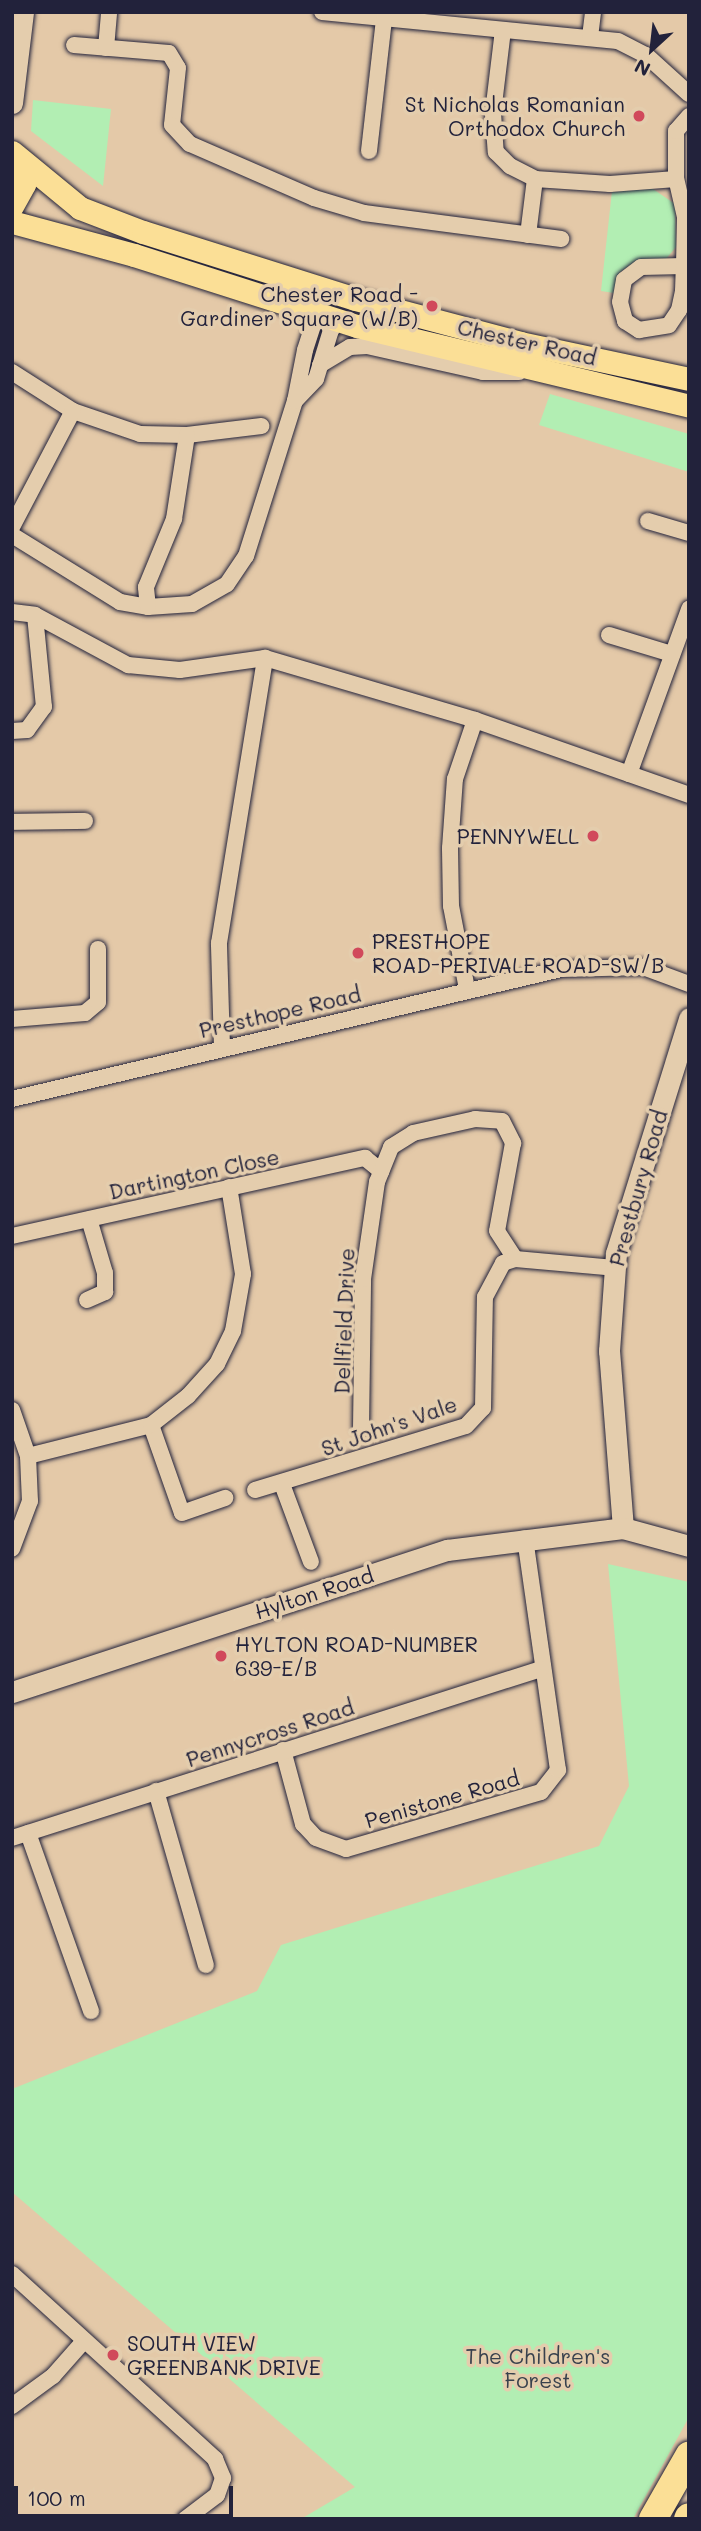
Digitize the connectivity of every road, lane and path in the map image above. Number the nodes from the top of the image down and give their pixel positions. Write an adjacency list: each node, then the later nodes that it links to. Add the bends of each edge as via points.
1 (23, 12): 11 (street)
2 (109, 12): 9 (street)
3 (322, 12): 5 (street)
4 (593, 12): 7 (street)
5 (384, 19): 6 (street); 13 (street)
6 (503, 30): 7 (street); 15 (street, via 493,113 496,152)
7 (590, 37): 10 (street, via 618,41 646,55)
8 (74, 45): 9 (street)
9 (106, 48): 19 (street, via 169,53 178,68 172,125 190,144 314,198 364,213)
10 (689, 94)
11 (12, 103)
12 (689, 116): 16 (street, via 676,131)
13 (369, 151)
14 (16, 157): 17 (main road, Chester Road, via 24,184); 22 (main road, Chester Road, via 80,208)
15 (535, 179): 16 (street, via 610,184); 19 (street)
16 (676, 179): 21 (street, via 685,217)
17 (12, 206)
18 (12, 222): 23 (main road, Chester Road, via 134,255)
19 (528, 235): 20 (street)
20 (561, 239)
21 (686, 259): 21 (street, via 679,310 669,325 639,330 625,321 620,302 624,280 641,267)
22 (330, 292): 23 (main road); 27 (main road, Chester Road, via 520,342)
23 (324, 316): 24 (street, via 331,330); 26 (main road, Chester Road); 28 (street, via 313,325 296,378)
24 (320, 365): 26 (street, via 350,347 367,346 483,372); 28 (street, via 316,379)
25 (12, 372): 30 (street)
26 (536, 372): 29 (main road, Chester Road)
27 (689, 379)
28 (295, 401): 37 (street, via 246,556 227,584 192,604)
29 (689, 406)
30 (73, 411): 32 (street, via 140,434); 34 (street)
31 (261, 426): 32 (street)
32 (187, 435): 37 (street, via 174,519 146,587)
33 (648, 521): 35 (street)
34 (12, 527)
35 (689, 533)
36 (12, 535): 37 (street, via 120,602)
37 (148, 607)
38 (689, 610): 42 (street)
39 (12, 612): 40 (street)
40 (35, 615): 43 (street, via 128,665 180,670); 45 (street, via 44,707 27,730)
41 (609, 635): 42 (street)
42 (672, 654): 46 (street)
43 (265, 658): 44 (street); 55 (street, via 219,943)
44 (475, 720): 46 (street); 52 (street, via 455,779 450,848 451,906)
45 (12, 731)
46 (629, 774): 47 (street)
47 (689, 795)
48 (12, 821): 49 (street)
49 (85, 821)
50 (98, 949): 54 (street, via 98,1002 85,1013)
51 (689, 984): 52 (street, Presthope Road, via 643,967 561,969)
52 (467, 989): 55 (street, Presthope Road)
53 (689, 1018): 62 (street, Prestbury Road)
54 (12, 1019)
55 (222, 1047): 56 (street, Presthope Road)
56 (12, 1099)
57 (381, 1171): 58 (street, Dartington Close, via 365,1158); 61 (street, Dellfield Drive, via 391,1147 413,1133 475,1119 502,1121 513,1143 497,1231); 66 (street, Dellfield Drive, via 363,1279)
58 (229, 1187): 59 (street, Dartington Close); 65 (street, via 243,1274 233,1331 204,1381)
59 (89, 1219): 60 (street, Dartington Close); 63 (street, via 105,1273 105,1292)
60 (12, 1236)
61 (515, 1259): 62 (street); 68 (street, St John's Vale, via 503,1263 485,1297 483,1408 466,1426)
62 (614, 1268): 71 (street, Prestbury Road, via 608,1351)
63 (87, 1300)
64 (12, 1410): 67 (street)
65 (151, 1425): 67 (street); 70 (street, via 181,1513)
66 (361, 1428)
67 (27, 1456): 74 (street, via 30,1501)
68 (282, 1484): 69 (street, St John's Vale); 75 (street)
69 (255, 1490)
70 (225, 1498)
71 (623, 1528): 72 (street, Hylton Road); 73 (street)
72 (525, 1538): 76 (street, Penistone Road); 77 (street, Hylton Road, via 447,1550)
73 (689, 1546)
74 (12, 1549)
75 (311, 1562)
76 (541, 1669): 78 (street, Pennycross Road); 78 (street, Penistone Road, via 558,1770 541,1792 346,1849 316,1838 303,1824)
77 (12, 1692)
78 (283, 1750): 79 (street, Pennycross Road)
79 (156, 1791): 80 (street, Pennycross Road); 82 (street)
80 (29, 1833): 81 (street, Pennycross Road); 83 (street)
81 (12, 1838)
82 (206, 1965)
83 (91, 2011)
84 (12, 2274): 85 (street)
85 (84, 2341): 86 (street, via 53,2376); 88 (street, via 215,2459 222,2472 217,2495)
86 (12, 2406)
87 (689, 2456): 89 (highway)
88 (185, 2519)
89 (653, 2519)

